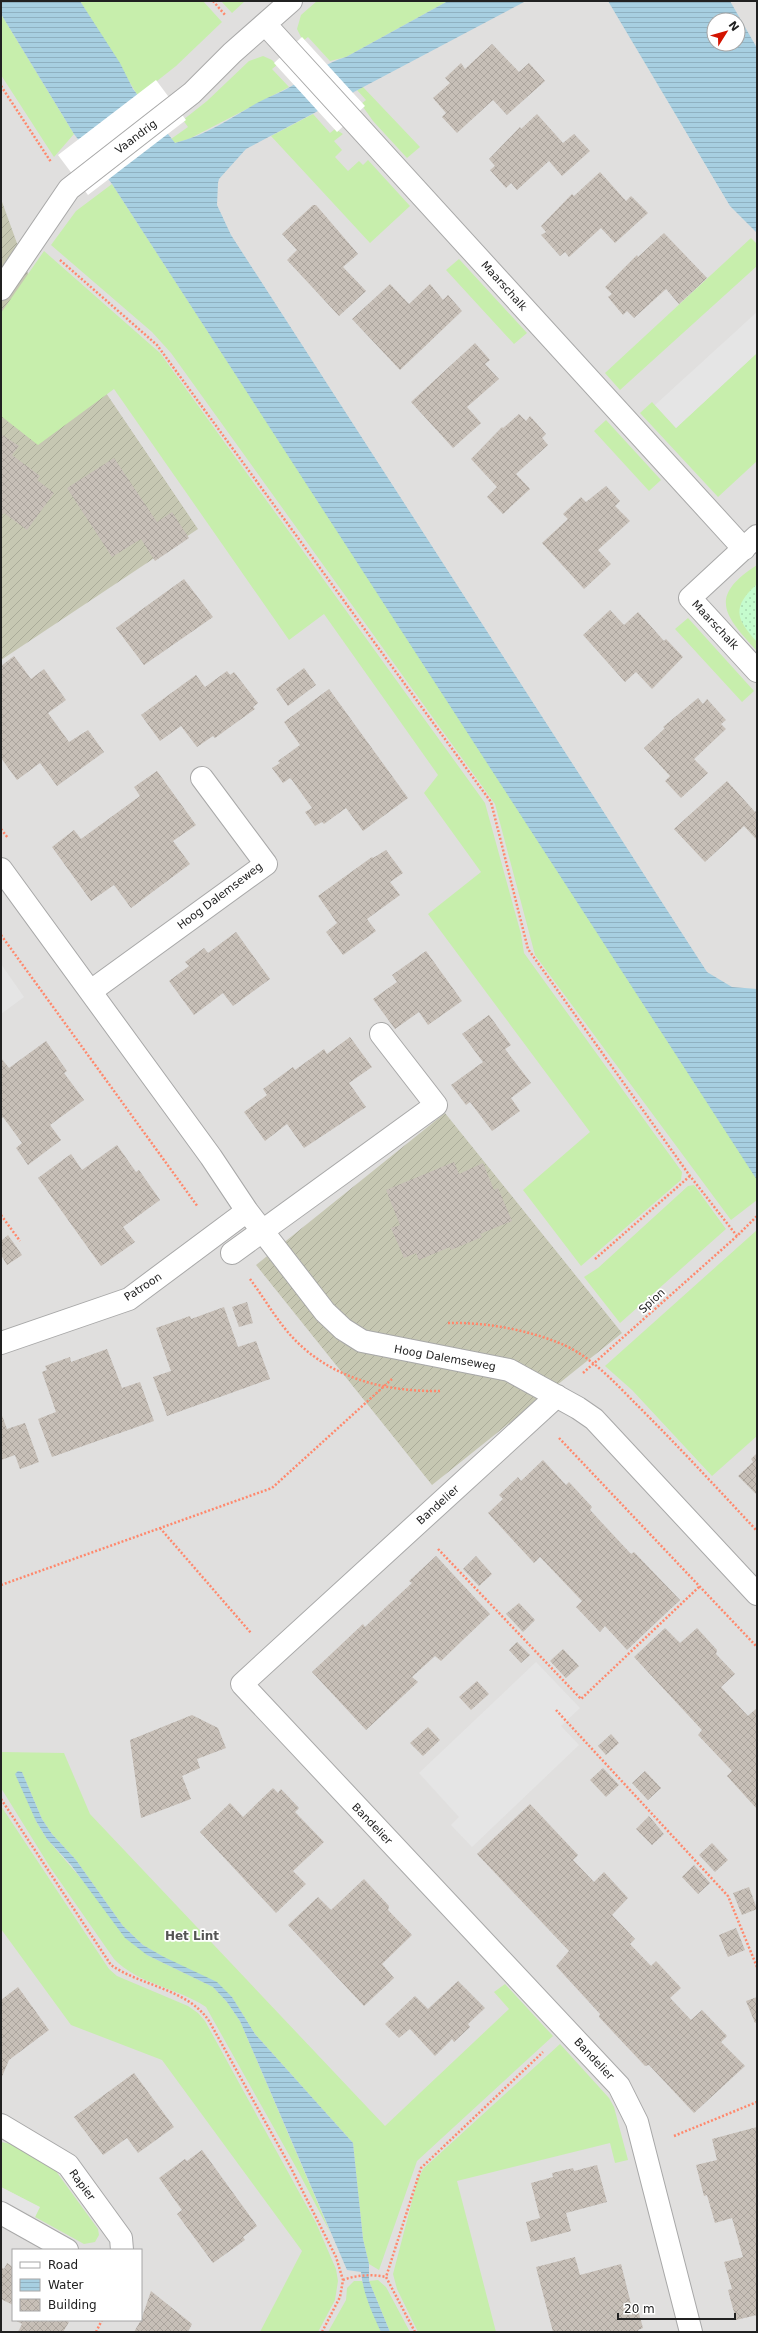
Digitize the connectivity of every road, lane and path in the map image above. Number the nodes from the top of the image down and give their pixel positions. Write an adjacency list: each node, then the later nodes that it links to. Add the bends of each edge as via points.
1 (291, 1): 2 (street, Vaandrig)
2 (265, 24): 4 (street, Vaandrig, via 176,106); 7 (street, Maarschalk, via 351,119)
3 (1, 86): 4 (path)
4 (73, 185): 5 (street, Vaandrig, via 54,209)
5 (36, 239): 6 (street, Vaandrig); 16 (path, via 157,346 491,802 528,948)
6 (1, 289)
7 (750, 542): 8 (street, Maarschalk, via 690,598)
8 (757, 671)
9 (202, 778): 14 (street, Hoog Dalemseweg, via 266,864)
10 (1, 829): 11 (path)
11 (10, 841)
12 (1, 869): 14 (street, Hoog Dalemseweg)
13 (1, 935): 21 (path)
14 (91, 991): 17 (street, Hoog Dalemseweg)
15 (381, 1034): 20 (street, via 436,1106)
16 (690, 1176): 22 (path); 25 (path)
17 (247, 1211): 20 (street, Hoog Dalemseweg); 21 (street, Patroon)
18 (1, 1215): 23 (path)
19 (757, 1216): 22 (path, Spion)
20 (263, 1231): 24 (street); 30 (street, Hoog Dalemseweg, via 325,1312 343,1329 362,1341 508,1370)
21 (218, 1234): 27 (street, Patroon, via 129,1299)
22 (737, 1236): 28 (path, Spion)
23 (20, 1241)
24 (232, 1253)
25 (595, 1258)
26 (446, 1323): 28 (path, via 476,1324 529,1334 564,1345)
27 (1, 1343)
28 (594, 1364): 30 (path, Spion); 34 (path, via 676,1444)
29 (384, 1386): 33 (path, via 272,1488)
30 (557, 1396): 32 (street, Bandelier); 37 (street, Hoog Dalemseweg, via 594,1419)
31 (555, 1434): 36 (path)
32 (415, 1526): 36 (path, via 581,1699); 39 (street, Bandelier)
33 (160, 1528): 35 (path); 39 (path)
34 (757, 1531)
35 (1, 1585)
36 (700, 1586): 38 (path)
37 (757, 1594)
38 (757, 1647)
39 (272, 1657): 43 (street, Bandelier, via 242,1684)
40 (556, 1710): 42 (path, via 728,1896)
41 (1, 1798): 51 (path, via 111,1965 126,1976 190,2002 203,2012 292,2168 336,2257)
42 (757, 1968)
43 (567, 2030): 46 (street, Bandelier, via 619,2086 636,2122); 50 (path, via 421,2168)
44 (757, 2102): 46 (path)
45 (1, 2125): 49 (street, Rapier, via 68,2165 121,2238)
46 (644, 2148): 56 (street, Bandelier)
47 (1, 2213): 48 (street)
48 (65, 2249)
49 (122, 2249)
50 (386, 2277): 51 (path, via 352,2276); 55 (path)
51 (343, 2280): 54 (path, via 340,2297)
52 (102, 2321): 53 (path)
53 (96, 2332)
54 (322, 2332)
55 (415, 2332)
56 (690, 2332)

